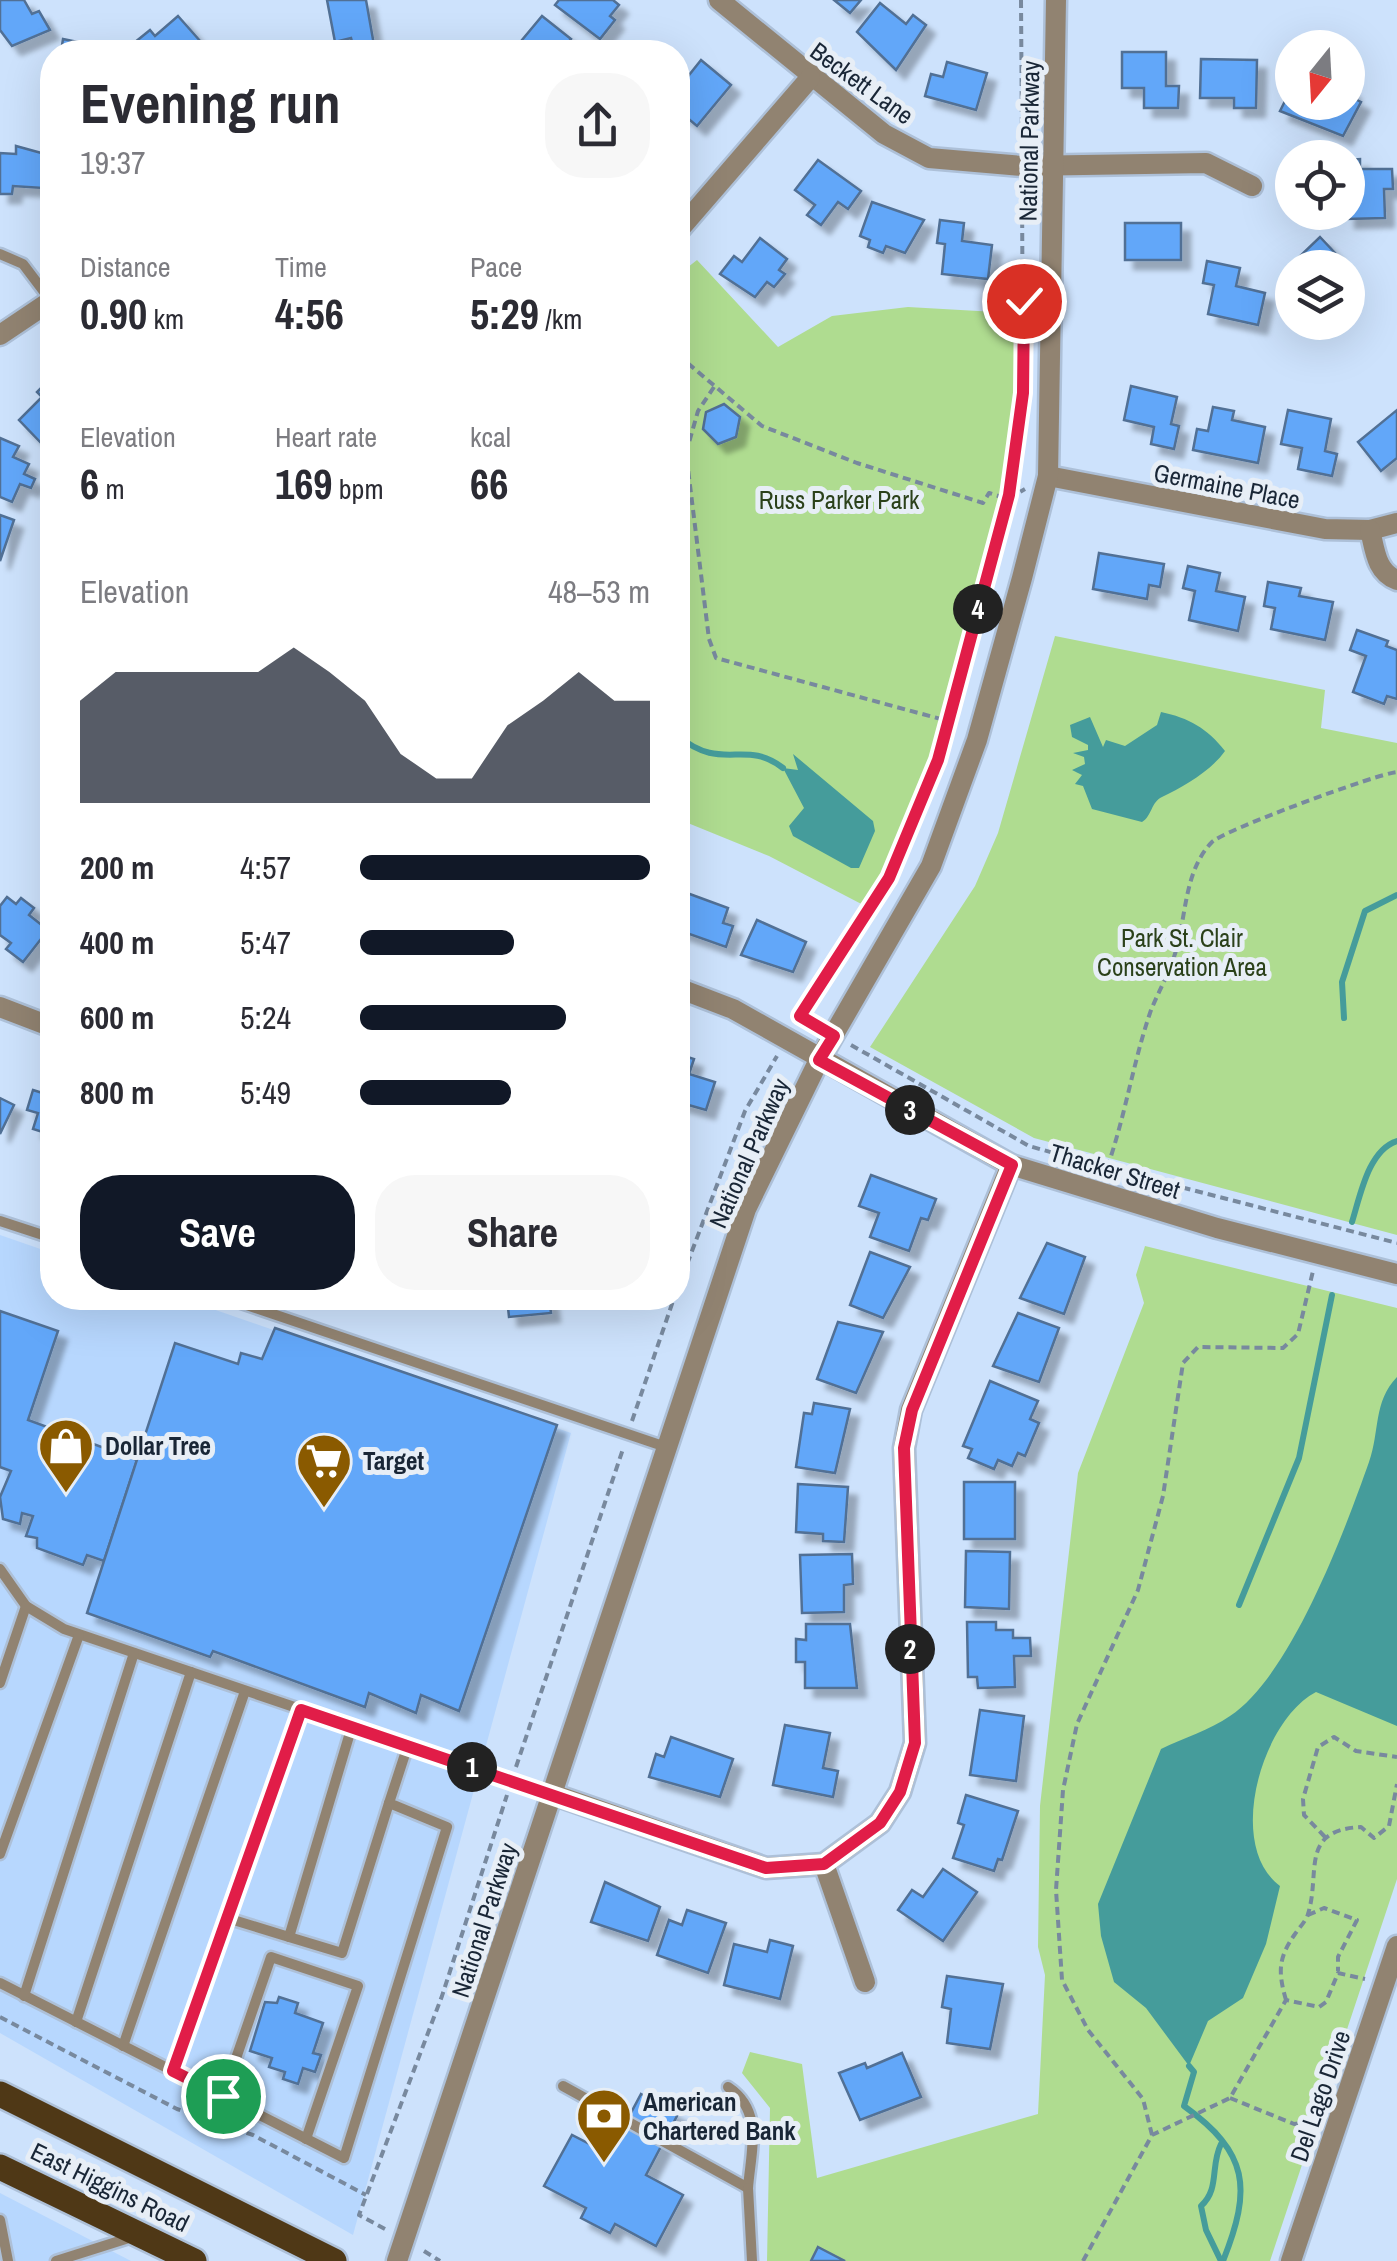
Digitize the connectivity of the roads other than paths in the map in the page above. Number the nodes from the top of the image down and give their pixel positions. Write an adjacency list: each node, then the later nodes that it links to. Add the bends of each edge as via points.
1 (718, 0): 3 (street, Beckett Lane)
2 (1056, 0): 4 (street, National Parkway)
3 (810, 78): 4 (street, Beckett Lane, via 884,134 929,158); 6 (street)
4 (1055, 166): 5 (street, Beckett Lane, via 1206,163); 11 (street, National Parkway)
5 (1252, 186)
6 (690, 216)
7 (0, 254): 8 (lane, via 24,264)
8 (40, 285)
9 (40, 307): 10 (street)
10 (2, 329)
11 (1048, 476): 13 (street, Germaine Place, via 1268,521); 18 (street, National Parkway, via 977,740 930,866)
12 (1397, 523): 13 (street, Germaine Place)
13 (1370, 530): 14 (street, via 1378,562)
14 (1397, 580)
15 (690, 992): 18 (street, Thacker Street, via 733,1008)
16 (0, 1007): 17 (street)
17 (40, 1022)
18 (819, 1060): 19 (street, Thacker Street); 24 (street, National Parkway, via 746,1210)
19 (1012, 1165): 22 (street, Thacker Street); 38 (street, via 912,1410 904,1448 915,1743 900,1792 880,1823)
20 (0, 1220): 21 (lane)
21 (40, 1234)
22 (1397, 1274)
23 (261, 1310): 24 (lane)
24 (666, 1447): 35 (street, National Parkway)
25 (0, 1569): 26 (lane)
26 (26, 1606): 27 (lane); 30 (lane)
27 (79, 1635): 28 (lane); 37 (lane)
28 (134, 1653): 29 (lane); 45 (lane)
29 (191, 1672): 31 (lane); 46 (lane)
30 (0, 1683)
31 (245, 1691): 32 (lane); 47 (lane)
32 (301, 1710): 33 (lane); 39 (lane)
33 (352, 1726): 34 (lane); 40 (lane)
34 (408, 1746): 35 (lane); 36 (lane)
35 (552, 1794): 38 (street, via 766,1868); 62 (street, National Parkway)
36 (389, 1803): 40 (lane, via 342,1953); 53 (lane, via 447,1827 344,2158)
37 (0, 1854)
38 (824, 1864): 42 (street)
39 (227, 1918): 40 (lane); 48 (lane)
40 (288, 1937)
41 (1397, 1946): 44 (street, Del Lago Drive)
42 (866, 1982)
43 (0, 1983): 45 (lane)
44 (1391, 1985): 64 (street, Del Lago Drive)
45 (24, 1996): 46 (lane)
46 (76, 2022): 47 (lane)
47 (123, 2046): 48 (lane)
48 (173, 2071): 52 (lane)
49 (563, 2086): 55 (lane)
50 (728, 2086): 55 (lane, via 753,2116)
51 (0, 2094): 61 (main road, East Higgins Road)
52 (223, 2096): 53 (lane); 53 (lane, via 271,1956 358,1986)
53 (306, 2138)
54 (0, 2168): 57 (main road, East Higgins Road)
55 (748, 2188): 63 (lane)
56 (0, 2220): 58 (lane)
57 (140, 2234): 59 (lane); 60 (main road, East Higgins Road)
58 (8, 2261)
59 (56, 2261)
60 (194, 2261)
61 (334, 2261)
62 (397, 2261)
63 (752, 2261)
64 (1291, 2261)

